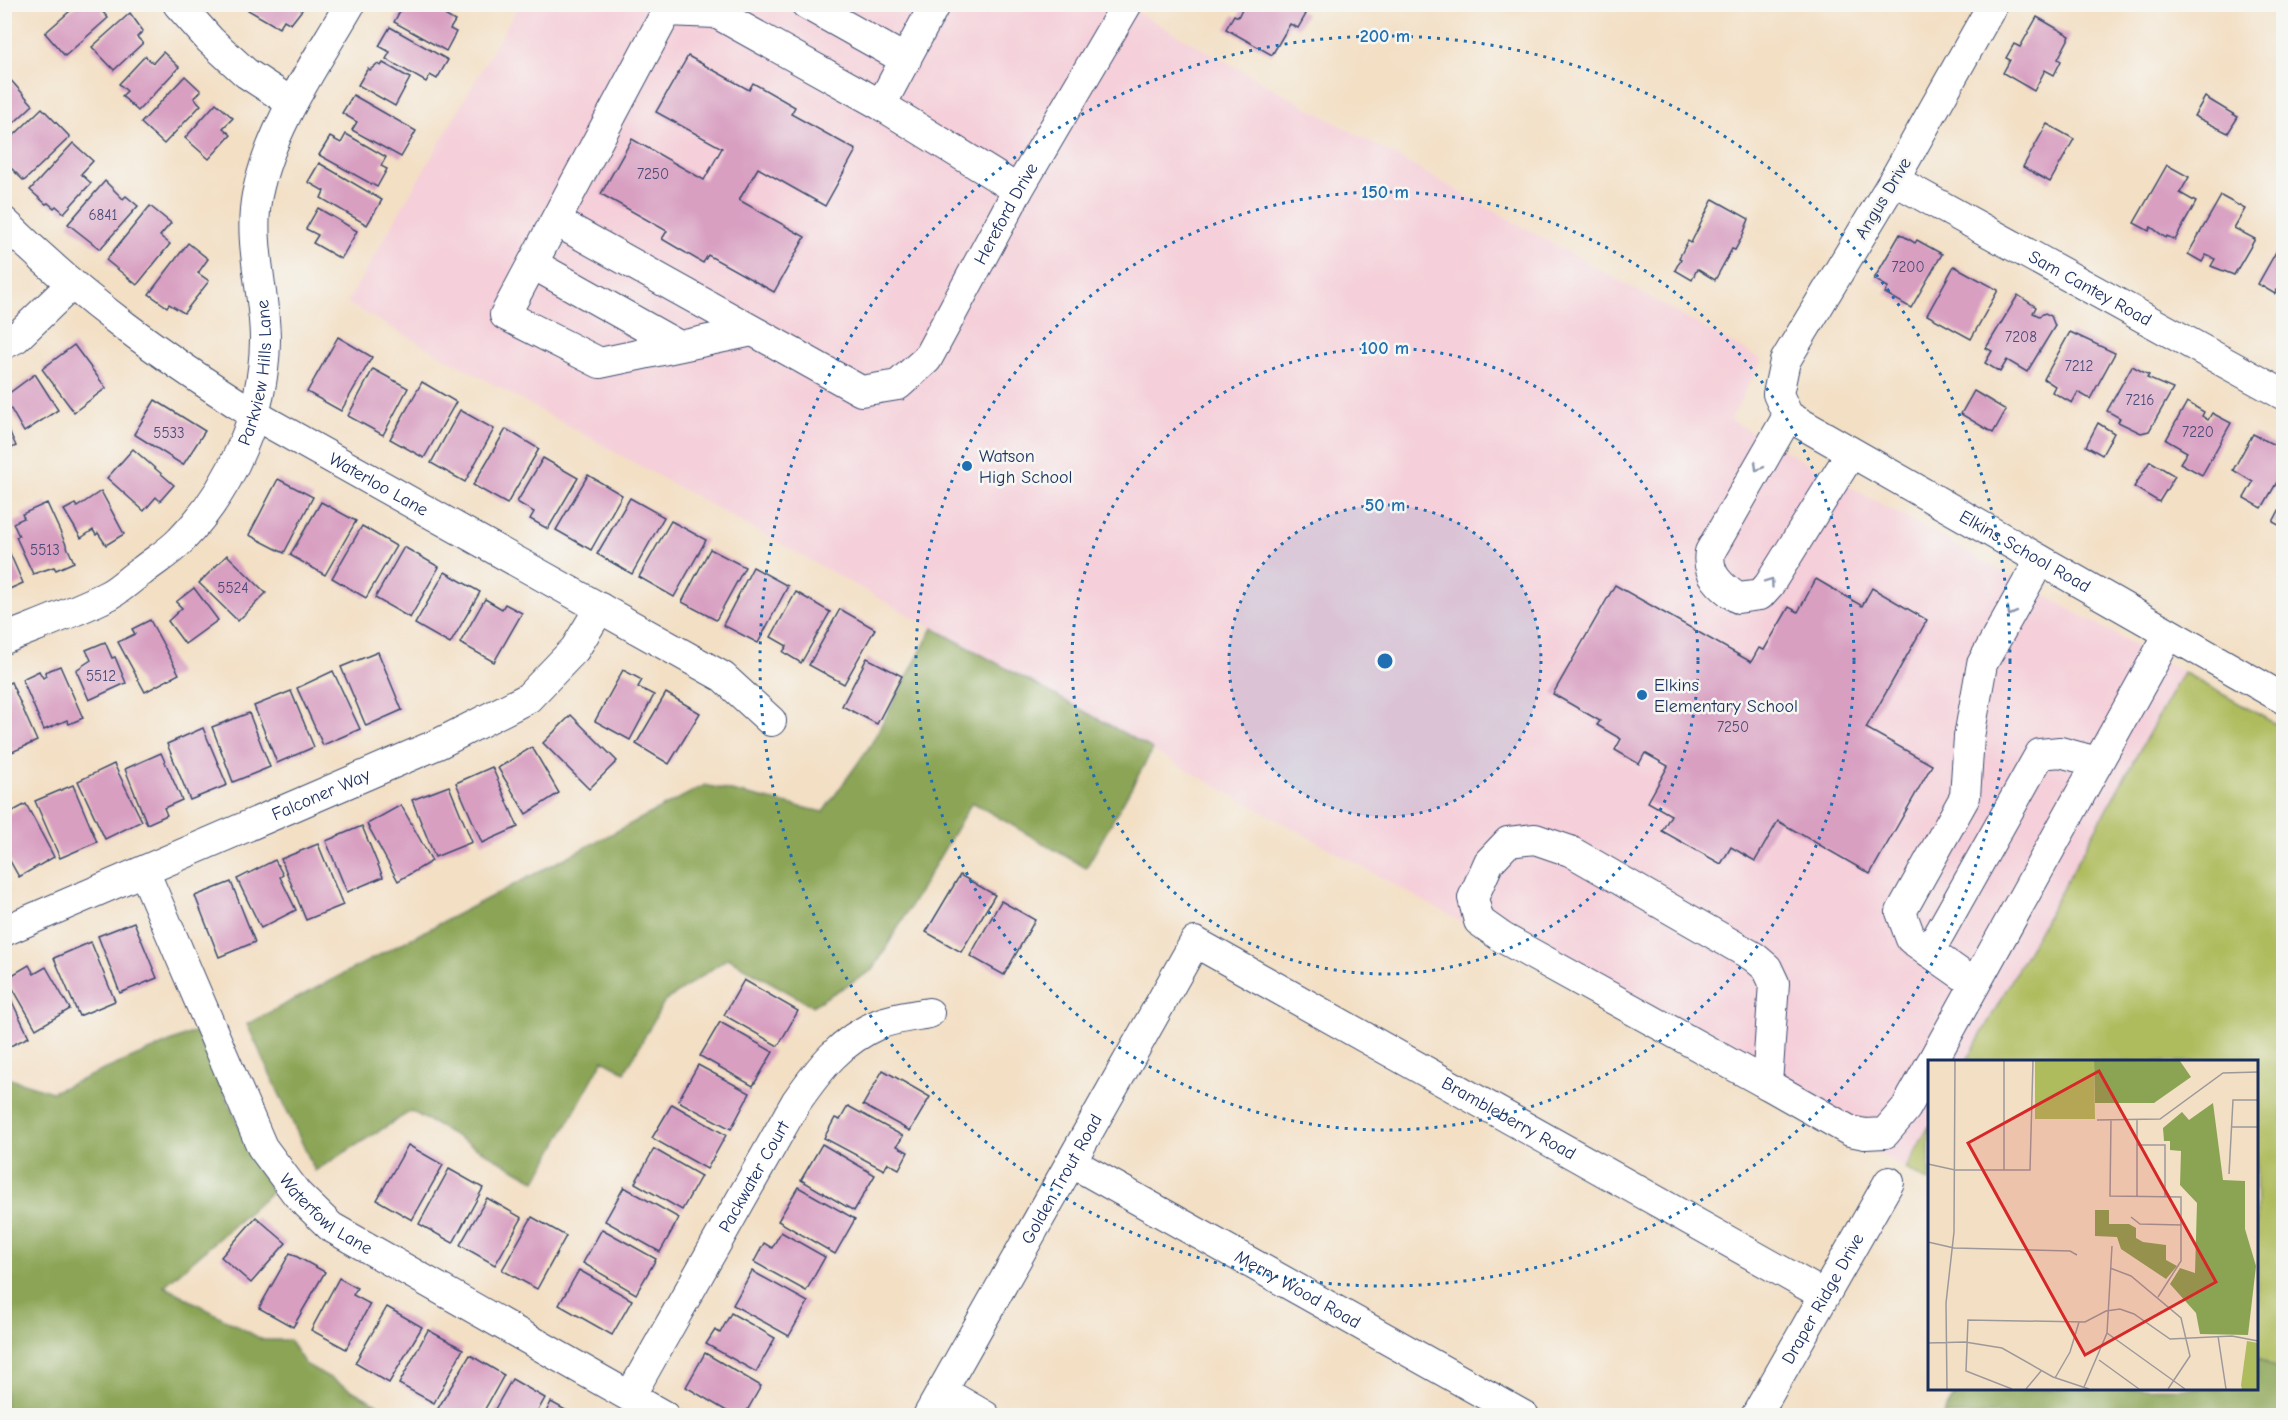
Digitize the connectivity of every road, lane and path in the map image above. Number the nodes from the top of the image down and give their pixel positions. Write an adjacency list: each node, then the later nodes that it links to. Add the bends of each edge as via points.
1 (178, 4): 9 (street, via 246,73)
2 (350, 4): 9 (street, Parkview Hills Lane)
3 (806, 4): 8 (street)
4 (935, 4): 8 (street)
5 (1127, 4): 12 (street, Hereford Drive)
6 (1993, 4): 11 (street, Angus Drive)
7 (721, 9): 10 (street); 13 (street, via 667,10)
8 (906, 60): 10 (street)
9 (292, 104): 22 (street, Parkview Hills Lane, via 269,149 257,197 256,248 265,339)
10 (881, 105): 12 (street)
11 (1894, 180): 20 (street, Sam Cantey Road); 21 (street, Angus Drive, via 1785,361)
12 (1018, 190): 17 (street, Hereford Drive, via 927,359 898,385 861,391)
13 (556, 221): 15 (street); 17 (street)
14 (4, 222): 16 (street, Waterloo Lane)
15 (533, 264): 19 (street); 19 (street, via 505,315 600,363)
16 (71, 285): 18 (street, via 16,338); 22 (street, Waterloo Lane, via 153,350)
17 (752, 331): 19 (street)
18 (4, 344)
19 (679, 346)
20 (2283, 395)
21 (1783, 405): 23 (street, Elkins School Road); 23 (street, Angus Drive, one-way to 23, via 1710,552 1712,575 1724,589 1738,598 1760,595)
22 (255, 415): 25 (street, Waterloo Lane); 27 (street, Parkview Hills Lane, via 236,461 181,541 110,594)
23 (1851, 453): 24 (street, Elkins School Road)
24 (2040, 561): 26 (street, Elkins School Road); 34 (street, one-way to 34, via 1982,664 1969,737 1965,797 1901,912 1911,939)
25 (600, 608): 29 (street, Waterloo Lane, via 723,677); 31 (street, Falconer Way, via 575,649 528,698 440,743)
26 (2169, 634): 28 (street, Elkins School Road); 30 (street)
27 (4, 639)
28 (2283, 699)
29 (771, 721)
30 (2097, 762): 34 (street, via 2060,752 2040,754); 35 (street)
31 (144, 872): 32 (street, Falconer Way); 43 (street, Waterfowl Lane, via 262,1147 297,1194 331,1227)
32 (4, 931)
33 (1195, 942): 40 (street, Golden Trout Road); 42 (street, Brambleberry Road)
34 (1929, 952): 35 (street)
35 (1975, 984): 37 (street)
36 (929, 1013): 43 (street, Packwater Court, via 880,1024 846,1043 824,1062 796,1102)
37 (1932, 1060)
38 (1928, 1067): 39 (street, via 1906,1108 1885,1133 1850,1131)
39 (1767, 1084): 39 (street, via 1774,983 1767,968 1754,957 1570,851 1536,839 1508,842 1489,862 1473,898 1479,921)
40 (1071, 1162): 44 (street, Golden Trout Road); 45 (street, Merry Wood Road)
41 (1889, 1182): 42 (street, Draper Ridge Drive)
42 (1824, 1295): 49 (street, Draper Ridge Drive)
43 (630, 1396): 46 (street, Waterfowl Lane)
44 (935, 1403): 47 (street)
45 (1488, 1407): 48 (street, Merry Wood Road)
46 (664, 1416)
47 (985, 1416)
48 (1524, 1416)
49 (1756, 1416)

